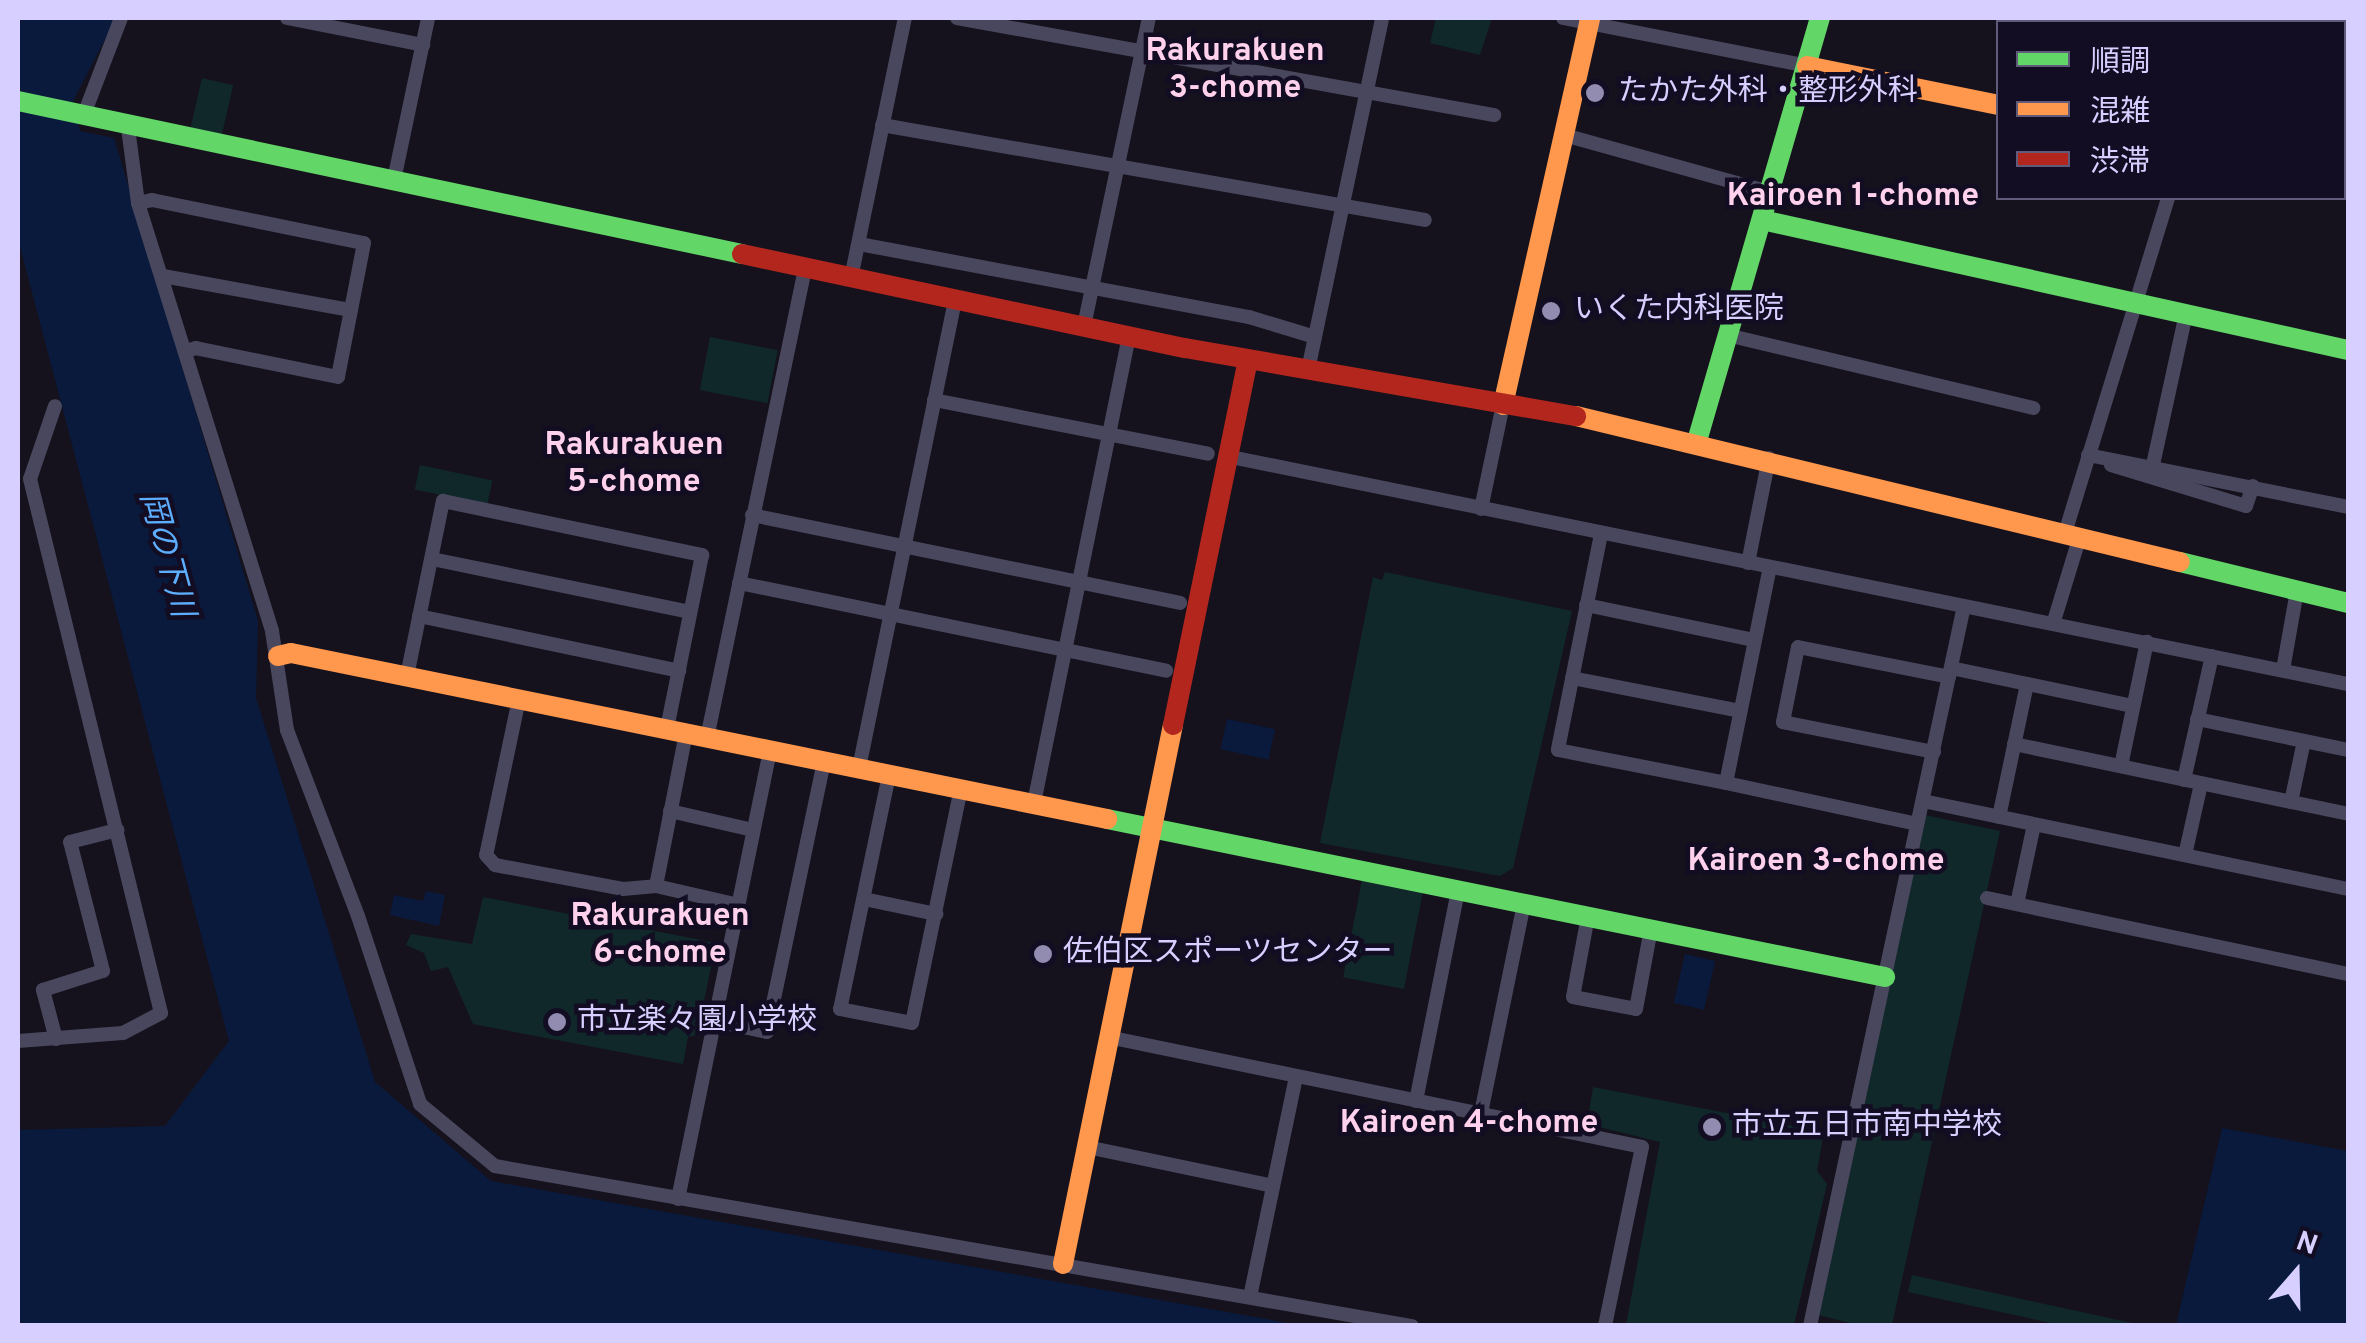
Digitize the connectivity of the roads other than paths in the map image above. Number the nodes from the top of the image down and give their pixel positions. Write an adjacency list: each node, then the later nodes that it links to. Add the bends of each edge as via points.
1 (121, 18): 18 (street)
2 (287, 18): 11 (street)
3 (428, 18): 11 (street)
4 (906, 18): 19 (street)
5 (957, 18): 12 (street)
6 (1150, 18): 12 (street)
7 (1382, 18): 14 (street)
8 (1563, 18): 10 (street)
9 (1820, 18): 13 (street)
10 (1590, 20): 13 (street); 21 (street)
11 (422, 45): 23 (street)
12 (1143, 50): 14 (street); 22 (street)
13 (1806, 66): 16 (street); 24 (street)
14 (1368, 90): 17 (street); 27 (street)
15 (18, 101): 18 (street)
16 (1996, 105)
17 (1494, 115)
18 (80, 116): 20 (street)
19 (882, 125): 22 (street); 30 (street)
20 (128, 128): 23 (street); 26 (street)
21 (1564, 135): 24 (street); 48 (street)
22 (1117, 167): 27 (street); 34 (street)
23 (394, 180): 31 (street)
24 (1770, 192): 29 (street)
25 (2167, 200): 36 (street)
26 (138, 203): 32 (street); 37 (street, via 152,200 364,243)
27 (1343, 207): 28 (street); 41 (street)
28 (1425, 220)
29 (1762, 220): 36 (street); 42 (street)
30 (859, 244): 33 (street); 34 (street)
31 (804, 268): 33 (street); 59 (street)
32 (163, 276): 37 (street); 44 (street)
33 (851, 278): 35 (street)
34 (1092, 290): 39 (street); 41 (street, via 1249,317)
35 (955, 299): 39 (street); 47 (street)
36 (2135, 302): 38 (street); 54 (street)
37 (351, 310): 44 (street, via 338,377 196,348)
38 (2186, 313): 43 (street); 56 (street)
39 (1084, 326): 40 (street)
40 (1129, 336): 45 (street); 51 (street)
41 (1316, 336): 46 (street)
42 (1728, 336): 50 (street); 52 (street)
43 (2348, 350)
44 (186, 352): 80 (street)
45 (1248, 360): 46 (street); 53 (street)
46 (1308, 370): 48 (street)
47 (934, 400): 51 (street); 62 (street)
48 (1503, 405): 52 (street, via 1532,405); 58 (street)
49 (55, 406): 117 (street, via 30,479)
50 (2033, 408)
51 (1109, 435): 53 (street); 66 (street)
52 (1697, 441): 55 (street)
53 (1217, 455): 58 (street); 116 (street)
54 (2088, 455): 56 (street); 61 (street)
55 (1769, 458): 61 (street); 64 (street)
56 (2151, 471): 57 (street)
57 (2348, 508)
58 (1480, 509): 60 (street)
59 (752, 516): 62 (street); 67 (street)
60 (1601, 534): 64 (street); 71 (street)
61 (2072, 535): 68 (street); 76 (street)
62 (904, 546): 66 (street); 74 (street)
63 (432, 558): 73 (street); 73 (street, via 443,501 461,504 702,555); 75 (street)
64 (1748, 563): 65 (street)
65 (1770, 568): 72 (street); 77 (street)
66 (1080, 582): 69 (street); 79 (street)
67 (739, 583): 74 (street); 94 (street)
68 (2297, 590): 70 (street); 82 (street)
69 (1180, 603)
70 (2348, 603)
71 (1586, 606): 77 (street); 87 (street)
72 (1964, 606): 76 (street); 85 (street)
73 (690, 612): 83 (street)
74 (890, 614): 79 (street); 102 (street)
75 (419, 616): 83 (street); 86 (street)
76 (2054, 621): 78 (street)
77 (1754, 640): 92 (street)
78 (2147, 642): 81 (street); 91 (street)
79 (1066, 650): 84 (street); 110 (street)
80 (278, 656): 86 (street); 142 (street, via 286,730 358,916 420,1104 495,1166)
81 (2212, 656): 82 (street); 93 (street)
82 (2283, 670): 89 (street)
83 (679, 671): 94 (street)
84 (1166, 671)
85 (1950, 672): 88 (street); 99 (street); 99 (street, via 1798,647 1783,722)
86 (408, 676): 90 (street)
87 (1572, 678): 92 (street); 105 (street, via 1558,750)
88 (2027, 684): 91 (street); 96 (street)
89 (2348, 684)
90 (518, 699): 94 (street); 120 (street, via 486,856 495,865 624,890)
91 (2133, 706): 101 (street)
92 (1740, 711): 105 (street)
93 (2198, 719): 95 (street); 104 (street)
94 (687, 733): 97 (street); 111 (street)
95 (2304, 741): 98 (street); 109 (street)
96 (2014, 744): 101 (street); 113 (street)
97 (770, 750): 100 (street); 118 (street)
98 (2348, 750)
99 (1934, 752): 108 (street)
100 (824, 761): 102 (street); 133 (street, via 767,1032)
101 (2121, 766): 104 (street)
102 (860, 768): 103 (street)
103 (889, 774): 107 (street); 124 (street)
104 (2184, 780): 106 (street)
105 (1726, 783): 114 (street)
106 (2201, 784): 109 (street); 119 (street)
107 (961, 789): 110 (street); 128 (street)
108 (1923, 801): 113 (street); 114 (street)
109 (2291, 802): 112 (street)
110 (1034, 804): 116 (street)
111 (670, 811): 118 (street); 120 (street)
112 (2348, 814)
113 (1999, 817): 115 (street)
114 (1917, 824): 132 (street)
115 (2034, 825): 119 (street); 126 (street)
116 (1152, 828): 121 (street); 135 (street)
117 (117, 830): 134 (street, via 70,842 103,971 43,990); 134 (street, via 161,1013 124,1033)
118 (753, 830): 127 (street)
119 (2185, 855): 122 (street)
120 (656, 886): 127 (street)
121 (1458, 890): 125 (street); 138 (street)
122 (2348, 890)
123 (1987, 898): 126 (street)
124 (864, 899): 128 (street); 128 (street, via 840,1009 912,1023)
125 (1524, 903): 129 (street); 139 (street)
126 (2017, 904): 131 (street)
127 (738, 905): 133 (street)
128 (936, 914)
129 (1588, 916): 130 (street); 130 (street, via 1572,997 1636,1010)
130 (1650, 928): 132 (street)
131 (2348, 974)
132 (1885, 976): 147 (street)
133 (715, 1021): 142 (street)
134 (56, 1038): 136 (street)
135 (1108, 1038): 137 (street); 140 (street)
136 (18, 1041)
137 (1296, 1077): 138 (street); 141 (street)
138 (1416, 1101): 139 (street)
139 (1481, 1113): 146 (street, via 1642,1147)
140 (1086, 1147): 141 (street); 143 (street)
141 (1273, 1186): 144 (street)
142 (678, 1198): 143 (street)
143 (1062, 1264): 144 (street)
144 (1250, 1298): 145 (street)
145 (1412, 1326)
146 (1605, 1326)
147 (1810, 1326)

